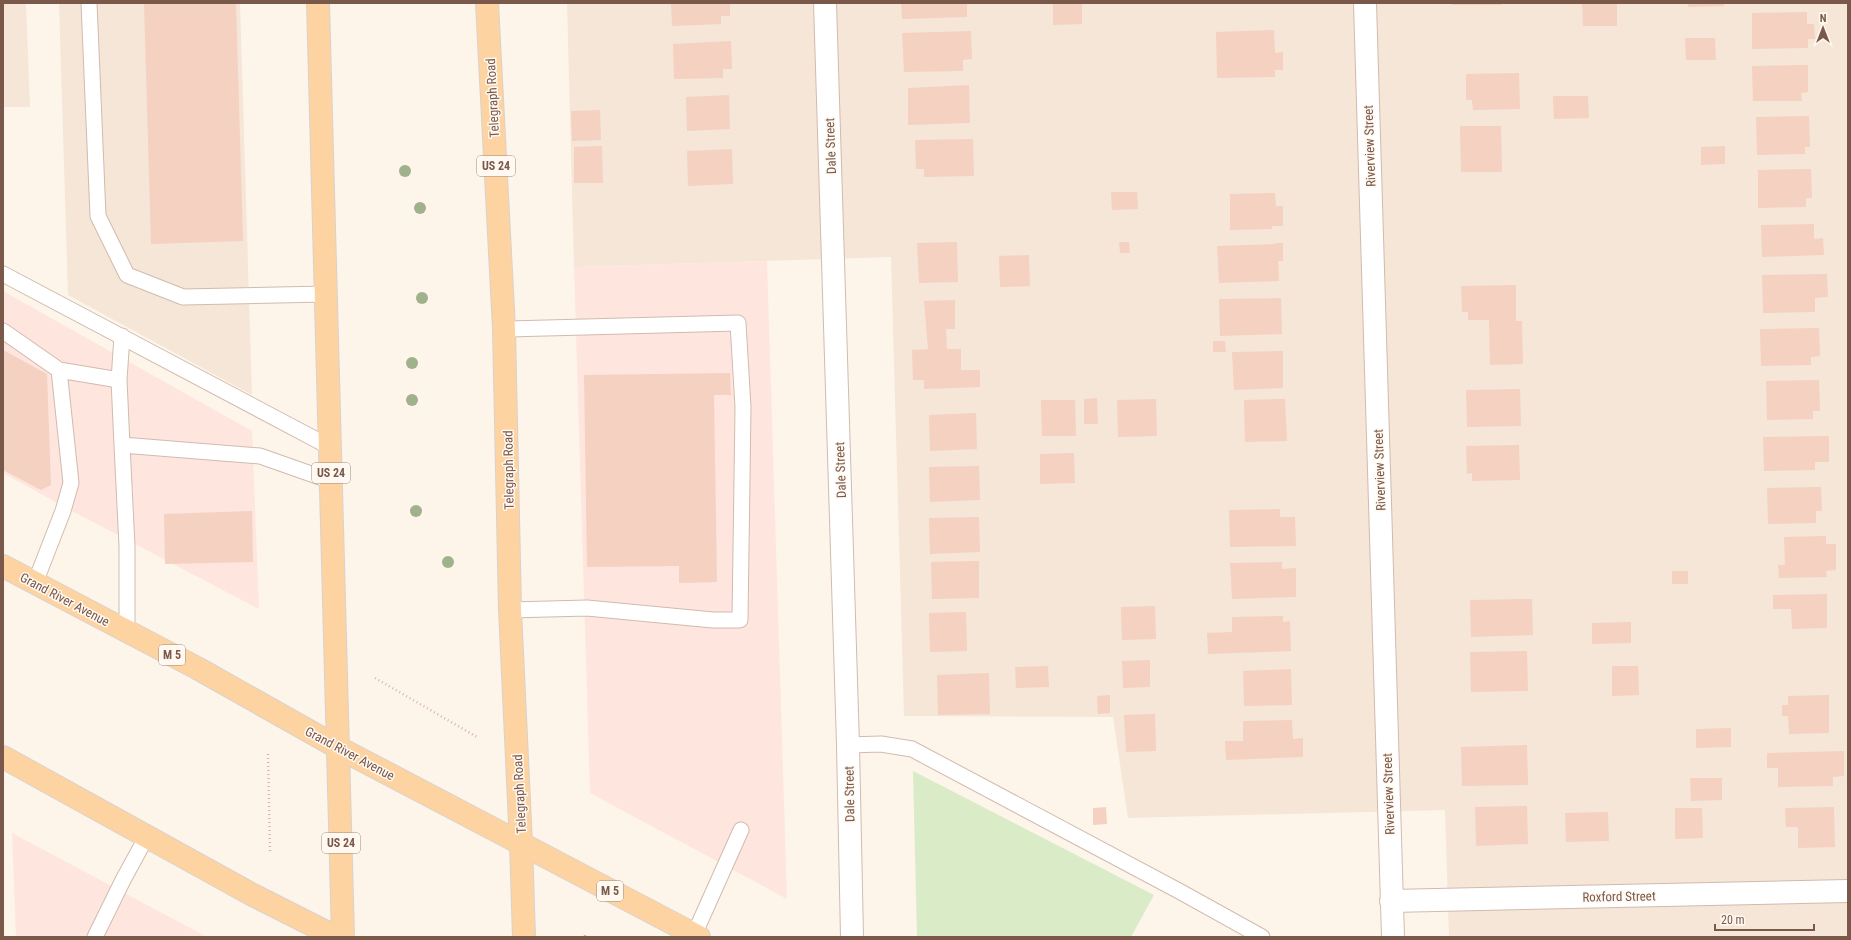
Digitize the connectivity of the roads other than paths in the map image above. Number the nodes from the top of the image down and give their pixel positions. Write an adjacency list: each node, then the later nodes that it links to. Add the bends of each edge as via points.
1 (89, 3): 7 (lane, via 98,216 127,275 183,297)
2 (318, 3): 7 (main road, US 24)
3 (488, 3): 8 (main road, Telegraph Road / US 24)
4 (825, 3): 20 (street, Dale Street)
5 (1365, 3): 27 (street, Riverview Street)
6 (3, 274): 10 (lane)
7 (326, 294): 14 (main road, US 24)
8 (504, 329): 18 (main road, Telegraph Road / US 24); 18 (lane, via 738,322 743,407 740,620 635,614 587,608)
9 (3, 331): 11 (lane)
10 (122, 336): 12 (lane); 14 (lane)
11 (59, 370): 12 (lane); 17 (lane, via 71,483)
12 (119, 380): 13 (lane)
13 (122, 445): 15 (lane, via 260,456); 19 (lane, via 127,546)
14 (330, 447): 15 (main road, US 24)
15 (331, 482): 21 (main road, US 24)
16 (3, 566): 17 (main road, Grand River Avenue / M 5)
17 (35, 583): 19 (main road, Grand River Avenue / M 5)
18 (510, 610): 25 (main road, Telegraph Road / US 24)
19 (126, 631): 21 (main road, Grand River Avenue / M 5)
20 (848, 745): 33 (street, Dale Street); 34 (lane, via 881,744 912,749)
21 (339, 748): 25 (main road, Grand River Avenue / M 5); 31 (main road, US 24)
22 (3, 756): 24 (main road)
23 (741, 830): 29 (lane)
24 (147, 836): 28 (lane); 30 (main road, via 251,894)
25 (521, 844): 29 (main road, Grand River Avenue / M 5); 32 (main road, Telegraph Road / US 24)
26 (1848, 891): 27 (street, Roxford Street)
27 (1391, 901): 35 (street, Riverview Street)
28 (96, 936)
29 (696, 936)
30 (336, 937)
31 (343, 937)
32 (524, 937)
33 (852, 937)
34 (1262, 937)
35 (1393, 937)

